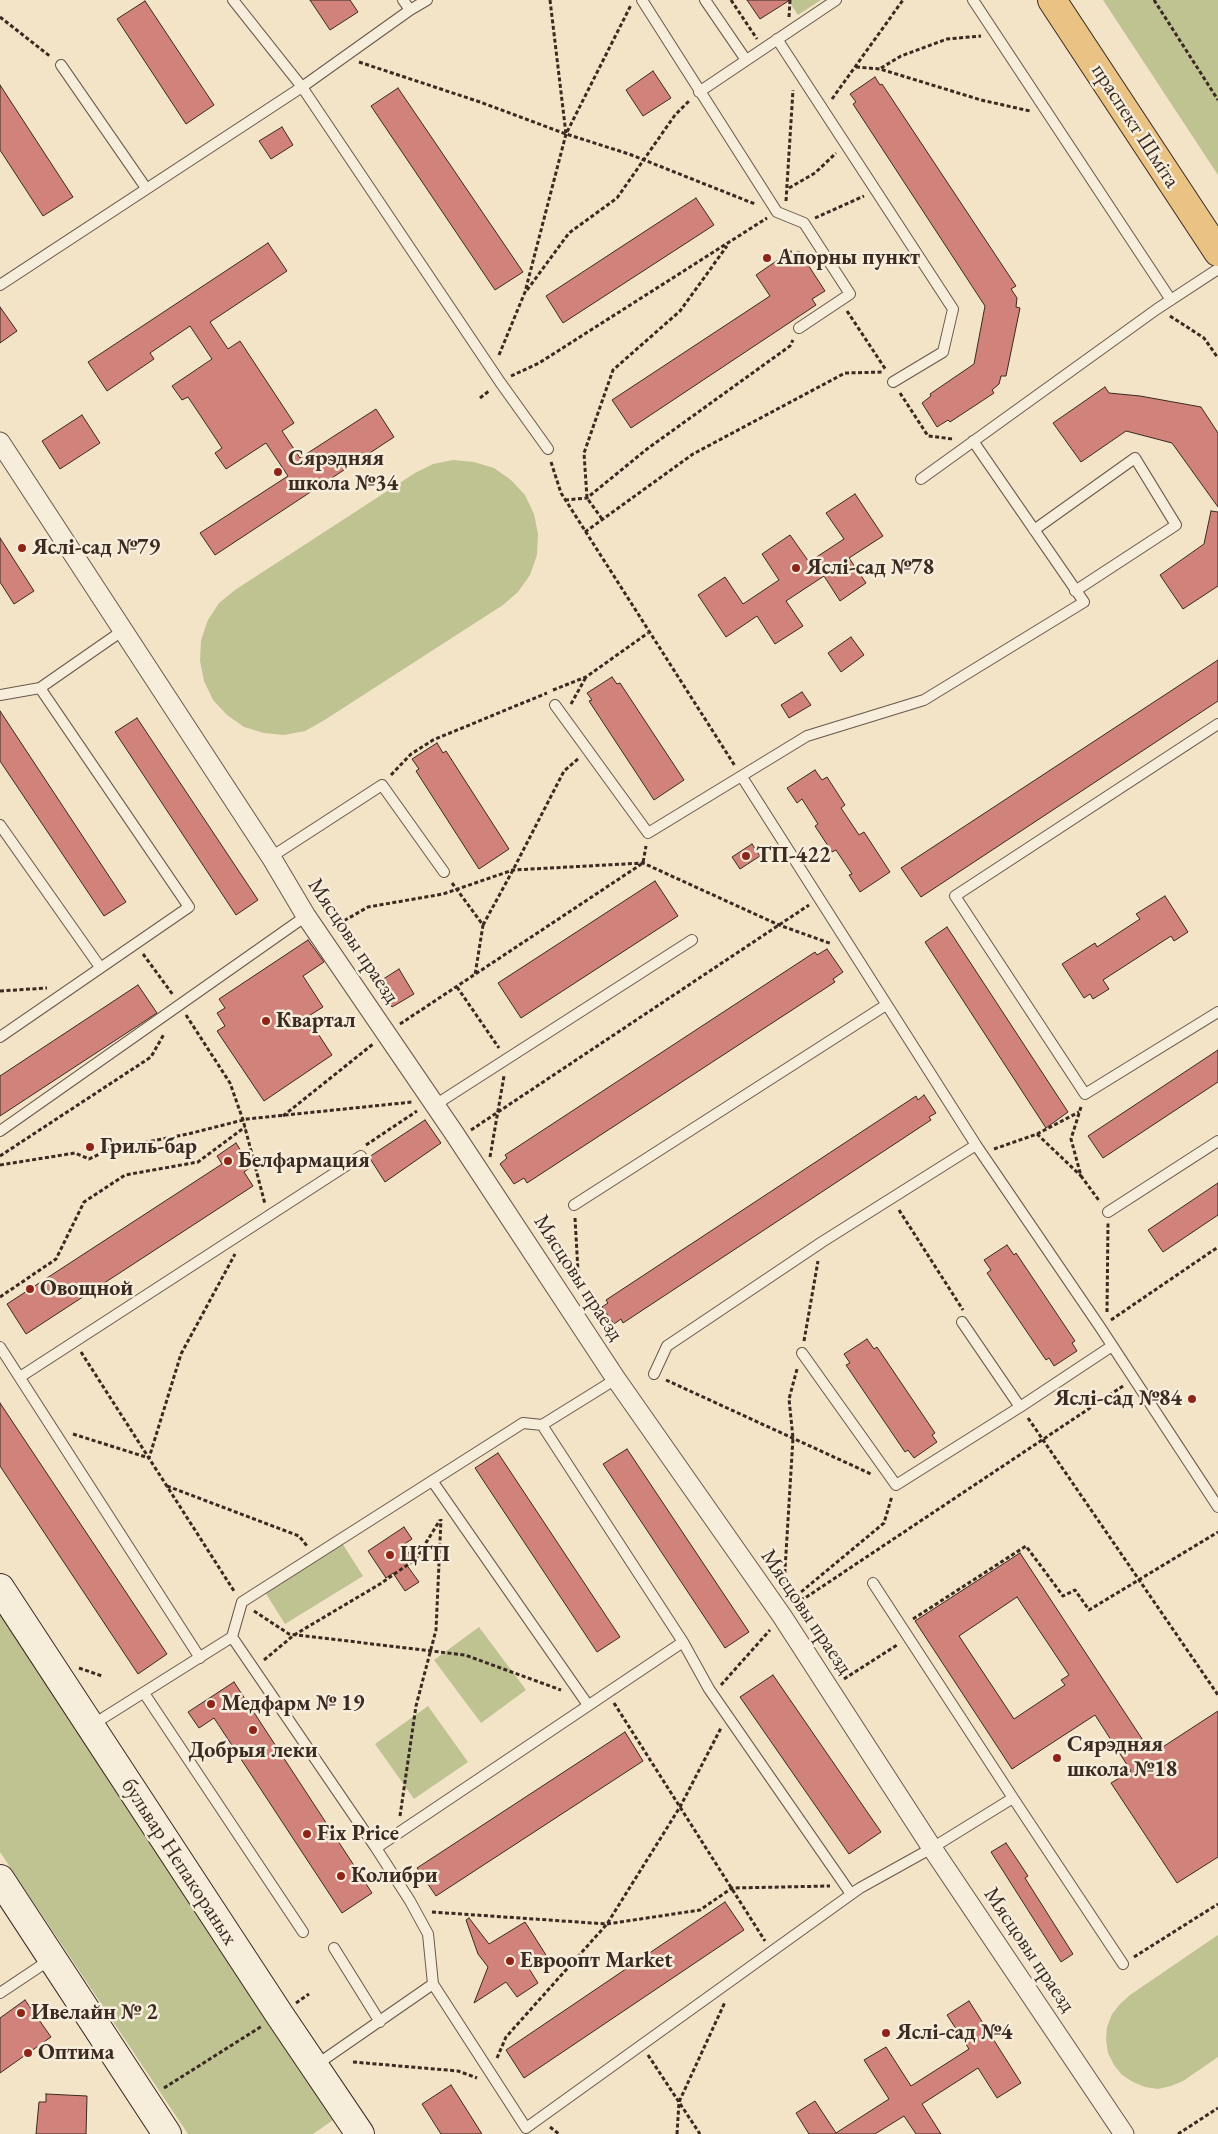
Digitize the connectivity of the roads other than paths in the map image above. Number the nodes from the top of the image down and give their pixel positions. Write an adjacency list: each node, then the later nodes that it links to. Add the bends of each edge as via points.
1 (233, 0): 13 (lane)
2 (403, 0): 9 (lane)
3 (427, 0): 9 (lane)
4 (642, 0): 14 (lane)
5 (705, 0): 11 (lane)
6 (836, 0): 10 (lane)
7 (973, 0): 19 (lane)
8 (1052, 0): 16 (main road, праспект Шміта)
9 (410, 10): 13 (lane)
10 (777, 39): 11 (lane); 21 (lane, via 954,309 943,352)
11 (746, 60): 14 (lane)
12 (61, 65): 15 (lane)
13 (302, 88): 15 (lane); 24 (lane)
14 (699, 92): 20 (lane, via 777,212 804,222 850,294)
15 (146, 188): 18 (lane)
16 (1218, 252)
17 (1218, 269): 19 (lane)
18 (2, 280)
19 (1171, 300): 22 (lane)
20 (799, 328)
21 (893, 382)
22 (973, 441): 25 (lane); 26 (lane)
23 (0, 442): 28 (street, Мясцовы праезд)
24 (548, 449)
25 (921, 479)
26 (1034, 530): 27 (lane); 27 (lane, via 1135,458 1176,525)
27 (1075, 590): 33 (lane, via 1084,602 924,700 807,736)
28 (122, 631): 29 (lane); 35 (street, Мясцовы праезд)
29 (40, 688): 30 (lane); 39 (lane, via 189,907)
30 (0, 695)
31 (555, 705): 33 (lane, via 648,834)
32 (1218, 724): 41 (lane, via 955,896 1085,1094)
33 (742, 777): 40 (lane)
34 (0, 825): 39 (lane)
35 (271, 857): 36 (lane, via 382,786); 37 (street, Мясцовы праезд)
36 (444, 872)
37 (306, 916): 43 (street, Мясцовы праезд); 44 (lane)
38 (692, 940): 43 (lane)
39 (100, 967): 42 (lane)
40 (886, 1004): 46 (lane); 48 (lane)
41 (1218, 1012)
42 (0, 1037)
43 (434, 1103): 56 (street, Мясцовы праезд)
44 (0, 1131)
45 (1218, 1141): 49 (lane)
46 (979, 1149): 51 (lane); 54 (lane, via 891,1198 667,1346)
47 (361, 1156): 55 (lane)
48 (574, 1204)
49 (1108, 1212)
50 (962, 1322): 57 (lane)
51 (1112, 1346): 57 (lane); 60 (lane)
52 (0, 1347): 55 (lane)
53 (802, 1352): 57 (lane, via 896,1485)
54 (654, 1374)
55 (20, 1377): 65 (lane)
56 (616, 1379): 58 (lane); 71 (street, Мясцовы праезд, via 787,1610 829,1688)
57 (1020, 1407)
58 (542, 1425): 59 (lane, via 523,1423); 64 (lane)
59 (433, 1482): 63 (lane, via 242,1602); 67 (lane)
60 (1218, 1507)
61 (873, 1583): 69 (lane)
62 (0, 1588): 68 (main road, бульвар Непакораных)
63 (232, 1637): 65 (lane); 70 (lane)
64 (684, 1642): 67 (lane, via 607,1692); 73 (lane, via 713,1695 851,1894)
65 (200, 1658): 66 (lane)
66 (144, 1693): 68 (lane); 74 (lane)
67 (586, 1701): 70 (lane)
68 (90, 1726): 81 (main road, бульвар Непакораных)
69 (1013, 1798): 71 (lane); 77 (lane)
70 (376, 1848): 78 (lane, via 428,1934)
71 (932, 1848): 73 (lane); 84 (street, Мясцовы праезд)
72 (0, 1878): 76 (main road)
73 (860, 1888): 82 (lane)
74 (303, 1932)
75 (334, 1948): 80 (lane)
76 (51, 1958): 79 (lane); 85 (main road)
77 (1123, 1964)
78 (433, 1984): 80 (lane); 82 (lane)
79 (0, 1994)
80 (380, 2022): 81 (lane)
81 (315, 2066): 83 (main road, бульвар Непакораных)
82 (528, 2131)
83 (353, 2132)
84 (1119, 2132)
85 (167, 2134)

